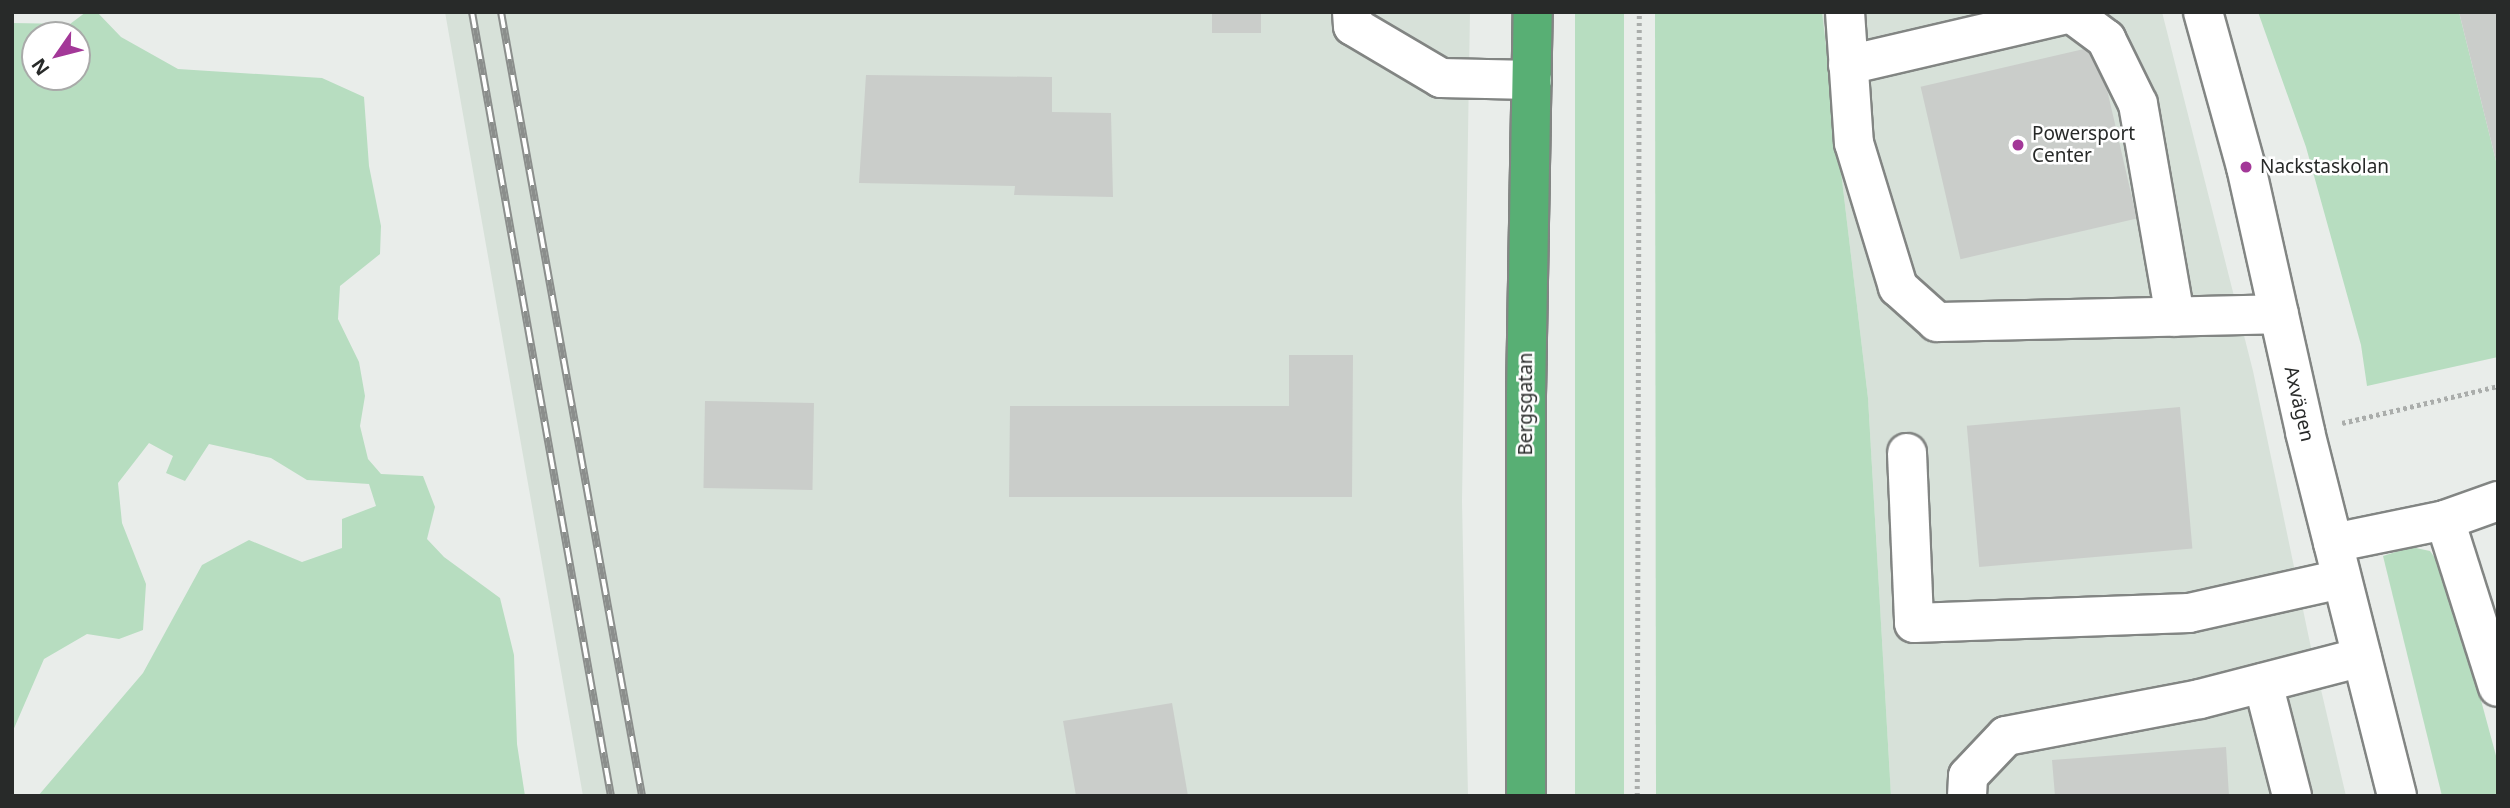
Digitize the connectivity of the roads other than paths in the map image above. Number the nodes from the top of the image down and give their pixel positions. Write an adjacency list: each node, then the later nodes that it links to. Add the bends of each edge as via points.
1 (1352, 12): 6 (street, via 1353,26 1441,78)
2 (1533, 12): 6 (highway, Bergsgatan)
3 (1845, 12): 5 (street)
4 (2203, 12): 7 (street, Axvägen, via 2246,167)
5 (1848, 65): 8 (street, via 1854,142 1898,287 1937,322); 8 (street, via 2071,13 2106,39 2138,104)
6 (1532, 80): 17 (highway, Bergsgatan)
7 (2279, 314): 8 (street); 12 (street, Axvägen)
8 (2175, 317)
9 (1907, 453): 13 (street, via 1914,623 2189,613)
10 (2498, 502): 11 (street)
11 (2445, 520): 12 (street); 16 (street)
12 (2333, 542): 13 (street, Axvägen)
13 (2341, 579): 14 (street, Axvägen)
14 (2362, 657): 15 (street); 20 (street, Axvägen)
15 (2263, 682): 18 (street, via 2200,699 2006,736 1968,776); 19 (street)
16 (2498, 687)
17 (1526, 796)
18 (1967, 796)
19 (2292, 796)
20 (2398, 796)

